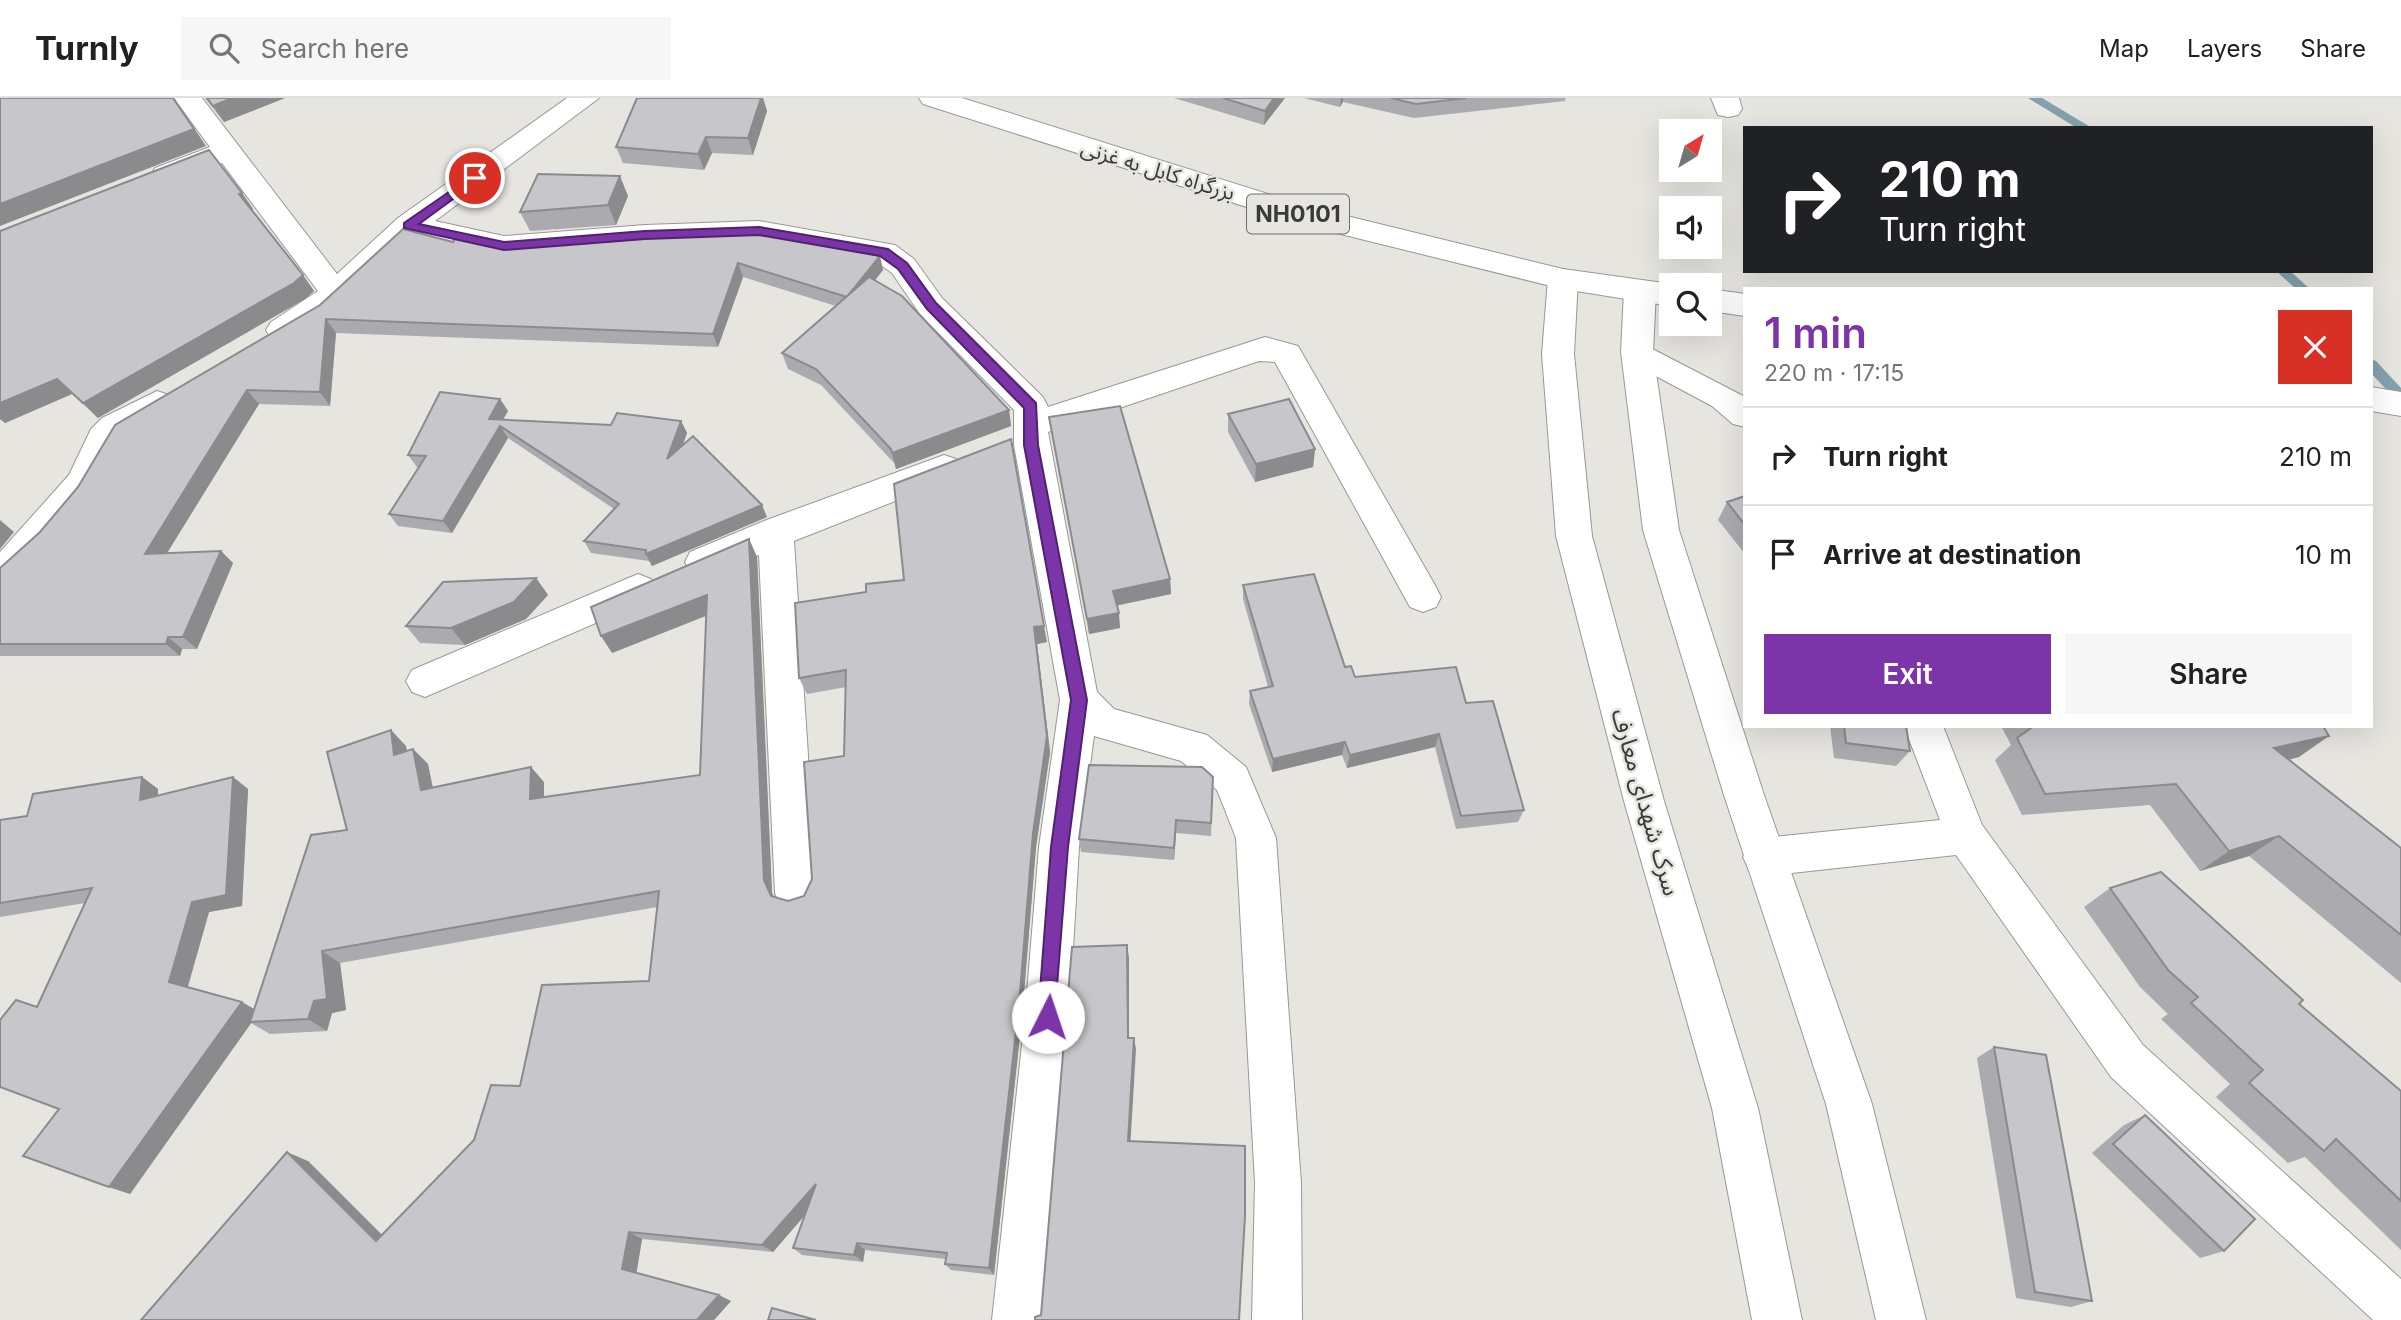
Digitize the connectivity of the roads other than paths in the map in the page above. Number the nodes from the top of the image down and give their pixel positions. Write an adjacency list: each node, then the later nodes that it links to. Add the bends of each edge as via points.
1 (188, 98): 4 (main road)
2 (585, 98): 6 (main road)
3 (947, 100): 7 (main road, بزرگراه کابل به غزنی / NH0101, via 1300,214)
4 (228, 150): 5 (main road); 8 (main road)
5 (139, 185)
6 (409, 225): 8 (main road); 18 (main road, via 504,246 759,231 884,252 903,266 931,306 1031,406)
7 (1563, 279): 9 (main road, بزرگراه کابل به غزنی / NH0101); 31 (main road, سرک شهدای معارف, via 1558,354 1574,536 1644,801 1735,1108)
8 (334, 291): 12 (main road, via 318,309)
9 (1656, 293): 13 (main road)
10 (1722, 302): 11 (main road)
11 (1743, 305)
12 (260, 343)
13 (1637, 352): 17 (main road, via 1724,398); 26 (main road, via 1661,530)
14 (179, 390): 20 (main road, via 103,438 83,482)
15 (2373, 399): 16 (main road)
16 (2401, 404)
17 (1743, 413)
18 (1031, 430): 19 (main road, via 986,452); 21 (main road, via 1253,351 1265,348 1287,354); 23 (main road)
19 (776, 531): 22 (main road); 27 (main road)
20 (0, 573)
21 (1423, 597)
22 (425, 681)
23 (1079, 700): 29 (main road, via 1059,847 1048,1017); 30 (main road, via 1102,722 1193,747 1232,779 1256,838 1278,1183)
24 (1924, 728): 25 (main road)
25 (1966, 836): 26 (main road); 28 (main road, via 2127,1061)
26 (1764, 857): 32 (main road, via 1849,1104)
27 (796, 893)
28 (2401, 1312)
29 (1017, 1320)
30 (1277, 1320)
31 (1777, 1320)
32 (1901, 1320)

